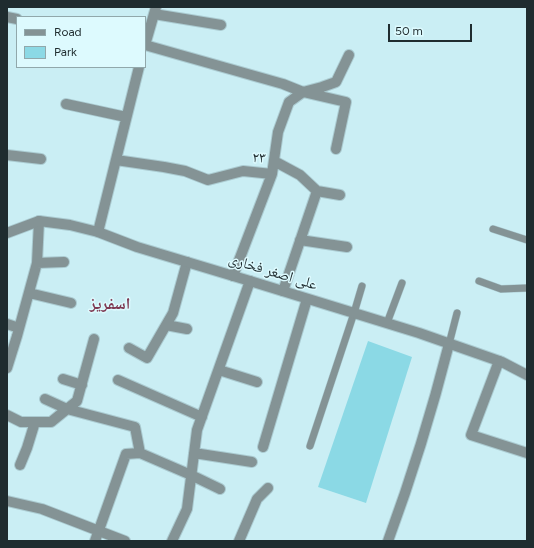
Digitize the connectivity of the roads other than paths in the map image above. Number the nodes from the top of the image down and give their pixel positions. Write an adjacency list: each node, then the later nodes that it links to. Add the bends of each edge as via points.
1 (155, 10): 2 (street); 3 (street)
2 (221, 25)
3 (146, 42)
4 (146, 45): 7 (street, via 283,84)
5 (348, 55): 7 (street, ۲۳, via 336,82)
6 (139, 68): 9 (street)
7 (302, 92): 10 (street, via 346,102); 14 (street, ۲۳, via 289,102 278,132)
8 (66, 104): 9 (street)
9 (126, 117): 13 (street)
10 (336, 149)
11 (7, 155): 12 (street)
12 (41, 159)
13 (116, 160): 15 (street, ۲۳, via 185,171 208,180 243,171); 20 (street)
14 (274, 161): 15 (street, ۲۳); 16 (street, via 300,175)
15 (272, 174): 28 (street)
16 (317, 191): 17 (street); 22 (street)
17 (340, 195)
18 (40, 221): 20 (street, علی اصغر فخاری); 21 (street, علی اصغر فخاری); 27 (street)
19 (493, 229): 23 (lane)
20 (98, 232): 26 (street, علی اصغر فخاری)
21 (7, 233)
22 (300, 240): 24 (street); 34 (street)
23 (527, 240)
24 (347, 246)
25 (64, 262): 27 (street)
26 (187, 262): 28 (street, علی اصغر فخاری); 42 (street, via 173,313)
27 (37, 263): 35 (street)
28 (233, 276): 29 (street, علی اصغر فخاری)
29 (250, 281): 34 (street, علی اصغر فخاری); 50 (street)
30 (479, 281): 33 (lane, via 501,289)
31 (402, 283): 40 (lane)
32 (362, 286): 38 (lane)
33 (527, 288)
34 (283, 291): 36 (street, علی اصغر فخاری)
35 (29, 293): 37 (street); 43 (street)
36 (307, 298): 38 (street, علی اصغر فخاری); 62 (street)
37 (72, 303)
38 (354, 313): 40 (street, علی اصغر فخاری); 61 (lane)
39 (457, 313): 46 (lane)
40 (387, 323): 46 (street, علی اصغر فخاری)
41 (7, 324): 43 (street)
42 (166, 326): 44 (street); 47 (street, via 148,358)
43 (19, 328): 49 (street)
44 (187, 329)
45 (94, 339): 55 (street)
46 (449, 344): 48 (street, علی اصغر فخاری); 77 (street, via 431,413)
47 (129, 348)
48 (499, 361): 51 (street, علی اصغر فخاری); 65 (street, via 471,435)
49 (7, 368)
50 (218, 370): 54 (street); 59 (street)
51 (527, 375)
52 (63, 379): 55 (street)
53 (118, 380): 59 (street)
54 (257, 382)
55 (82, 385): 57 (street, via 77,402)
56 (45, 399): 57 (street)
57 (68, 409): 60 (street, via 51,422); 63 (street, via 135,426)
58 (7, 415): 60 (street, via 21,422)
59 (202, 417): 64 (street, via 197,430)
60 (36, 422): 67 (street)
61 (310, 446)
62 (263, 447)
63 (140, 453): 68 (street); 72 (street, via 126,454)
64 (194, 453): 66 (street); 68 (street)
65 (527, 453)
66 (252, 462)
67 (20, 465)
68 (191, 475): 70 (street); 75 (street, via 187,509)
69 (268, 488): 76 (street, via 257,499)
70 (220, 489)
71 (7, 501): 72 (street, via 42,509)
72 (98, 530): 73 (street); 74 (street)
73 (95, 541)
74 (125, 541)
75 (172, 541)
76 (239, 541)
77 (388, 541)

